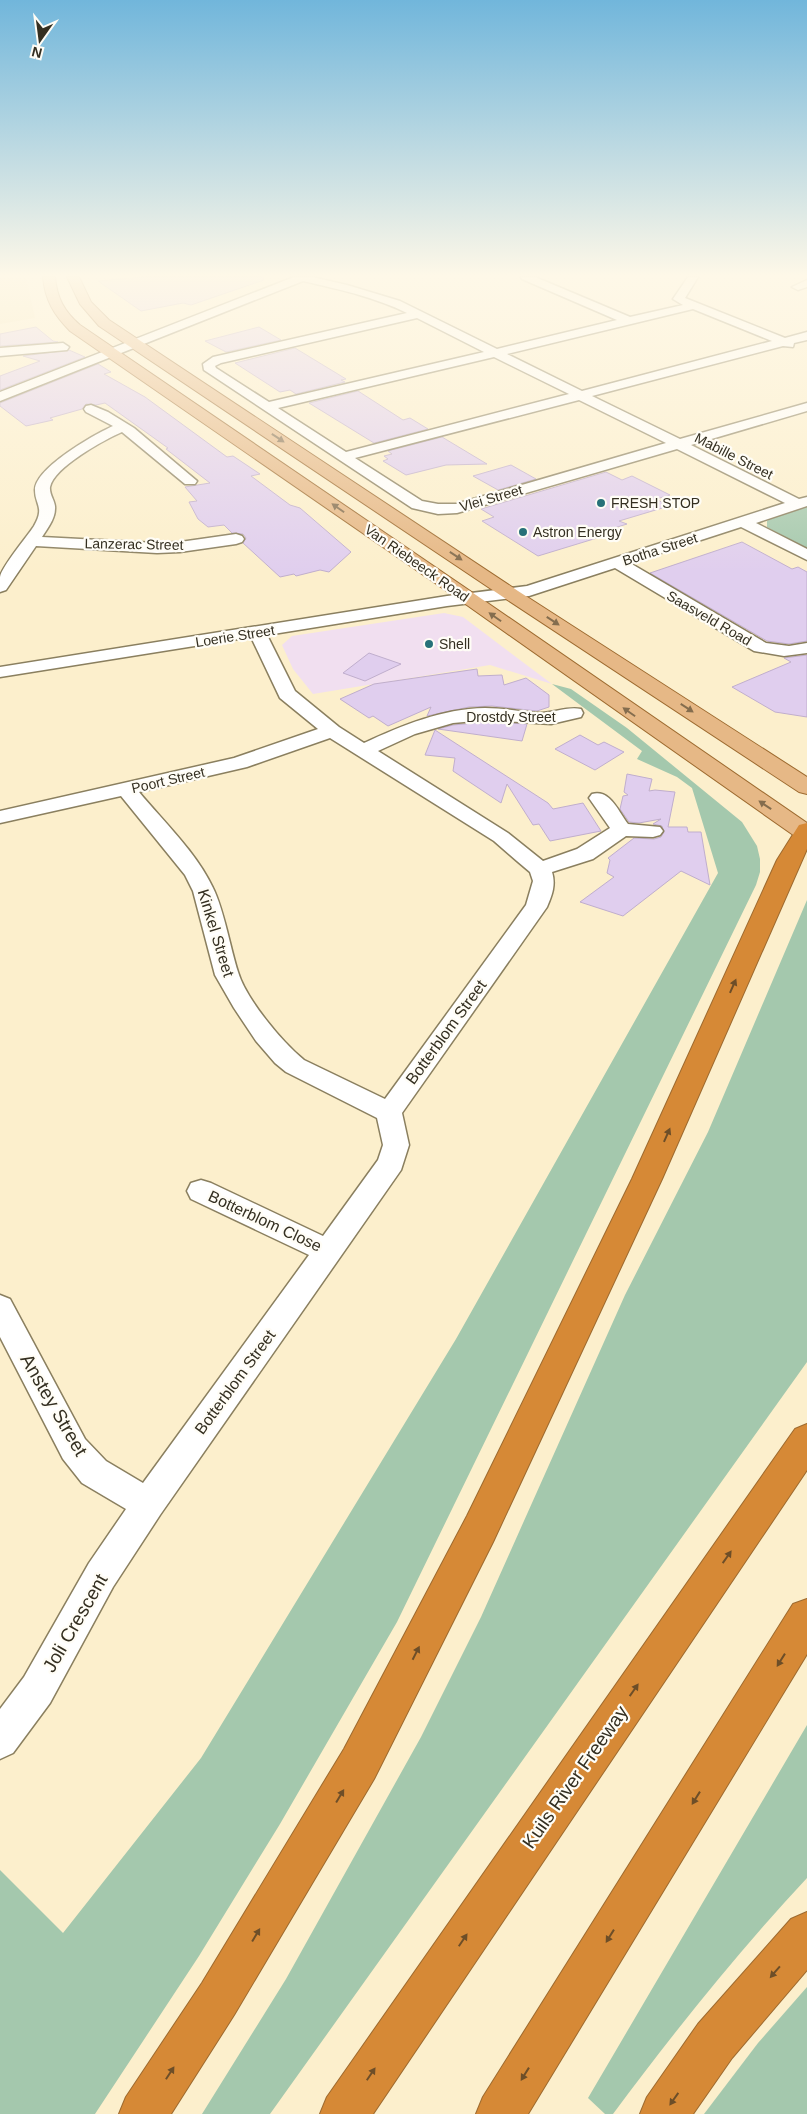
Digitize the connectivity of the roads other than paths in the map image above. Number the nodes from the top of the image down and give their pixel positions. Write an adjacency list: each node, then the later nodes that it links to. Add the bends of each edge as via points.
1 (54, 376): 10 (street)
2 (146, 376): 11 (main road, Van Riebeeck Road)
3 (164, 376): 11 (main road)
4 (183, 376): 26 (main road, Van Riebeeck Road, one-way to 26)
5 (219, 376): 12 (street, Vlei Street)
6 (397, 376): 12 (street)
7 (542, 376): 9 (street, Mabille Street)
8 (655, 376): 9 (street)
9 (581, 395): 16 (street, Mabille Street); 17 (street)
10 (0, 397)
11 (184, 401): 27 (main road, Van Riebeeck Road, one-way to 11)
12 (266, 407): 17 (street, Vlei Street)
13 (807, 407): 16 (street, Vlei Street)
14 (91, 409): 15 (street, via 104,413)
15 (123, 427): 18 (street); 22 (street, via 113,430 49,474 42,490 47,515)
16 (678, 444): 17 (street, Vlei Street, via 457,508 444,509 417,505); 19 (street, Mabille Street)
17 (344, 457)
18 (190, 481)
19 (802, 503): 20 (street, Botha Street)
20 (743, 522): 23 (street); 24 (street, Botha Street)
21 (236, 539): 22 (street, Lanzerac Street, via 157,548)
22 (32, 541): 25 (street)
23 (807, 555)
24 (618, 563): 26 (street, Botha Street); 29 (street, Saasveld Road, via 760,648 780,651)
25 (0, 587)
26 (512, 595): 27 (street, Botha Street); 34 (main road, Van Riebeeck Road, one-way to 34)
27 (470, 599): 28 (street, Loerie Street); 40 (main road, Van Riebeeck Road, one-way to 27)
28 (258, 633): 30 (street, Loerie Street); 32 (street, via 287,694)
29 (807, 648)
30 (0, 672)
31 (574, 713): 33 (street, Drostdy Street, via 551,719 486,714 450,717 426,723)
32 (332, 731): 33 (street); 35 (street, Poort Street, via 240,763)
33 (365, 750): 41 (street, via 501,837)
34 (807, 787)
35 (126, 790): 37 (street, Poort Street); 42 (street, Kinkel Street, via 200,881 227,975 265,1035 295,1066)
36 (600, 798): 38 (street)
37 (0, 817)
38 (622, 830): 39 (street); 41 (street, via 585,854)
39 (653, 831)
40 (806, 833): 51 (highway, one-way to 40, via 218,1999 368,1747 549,1386 647,1179 785,869)
41 (540, 870): 42 (street, Botterblom Street, via 544,881 536,907)
42 (389, 1112): 44 (street, Botterblom Street, via 396,1145 391,1163)
43 (202, 1191): 44 (street, Botterblom Close)
44 (328, 1251): 47 (street, Botterblom Street)
45 (0, 1308): 47 (street, Anstey Street, via 74,1449 94,1472)
46 (807, 1440): 52 (highway, Kuils River Freeway, one-way to 46)
47 (148, 1504): 49 (street, Joli Crescent, via 101,1575 37,1690)
48 (807, 1618): 53 (highway, one-way to 53)
49 (0, 1740)
50 (807, 1935): 54 (highway, one-way to 54, via 714,2041)
51 (143, 2114)
52 (344, 2114)
53 (500, 2114)
54 (664, 2114)

